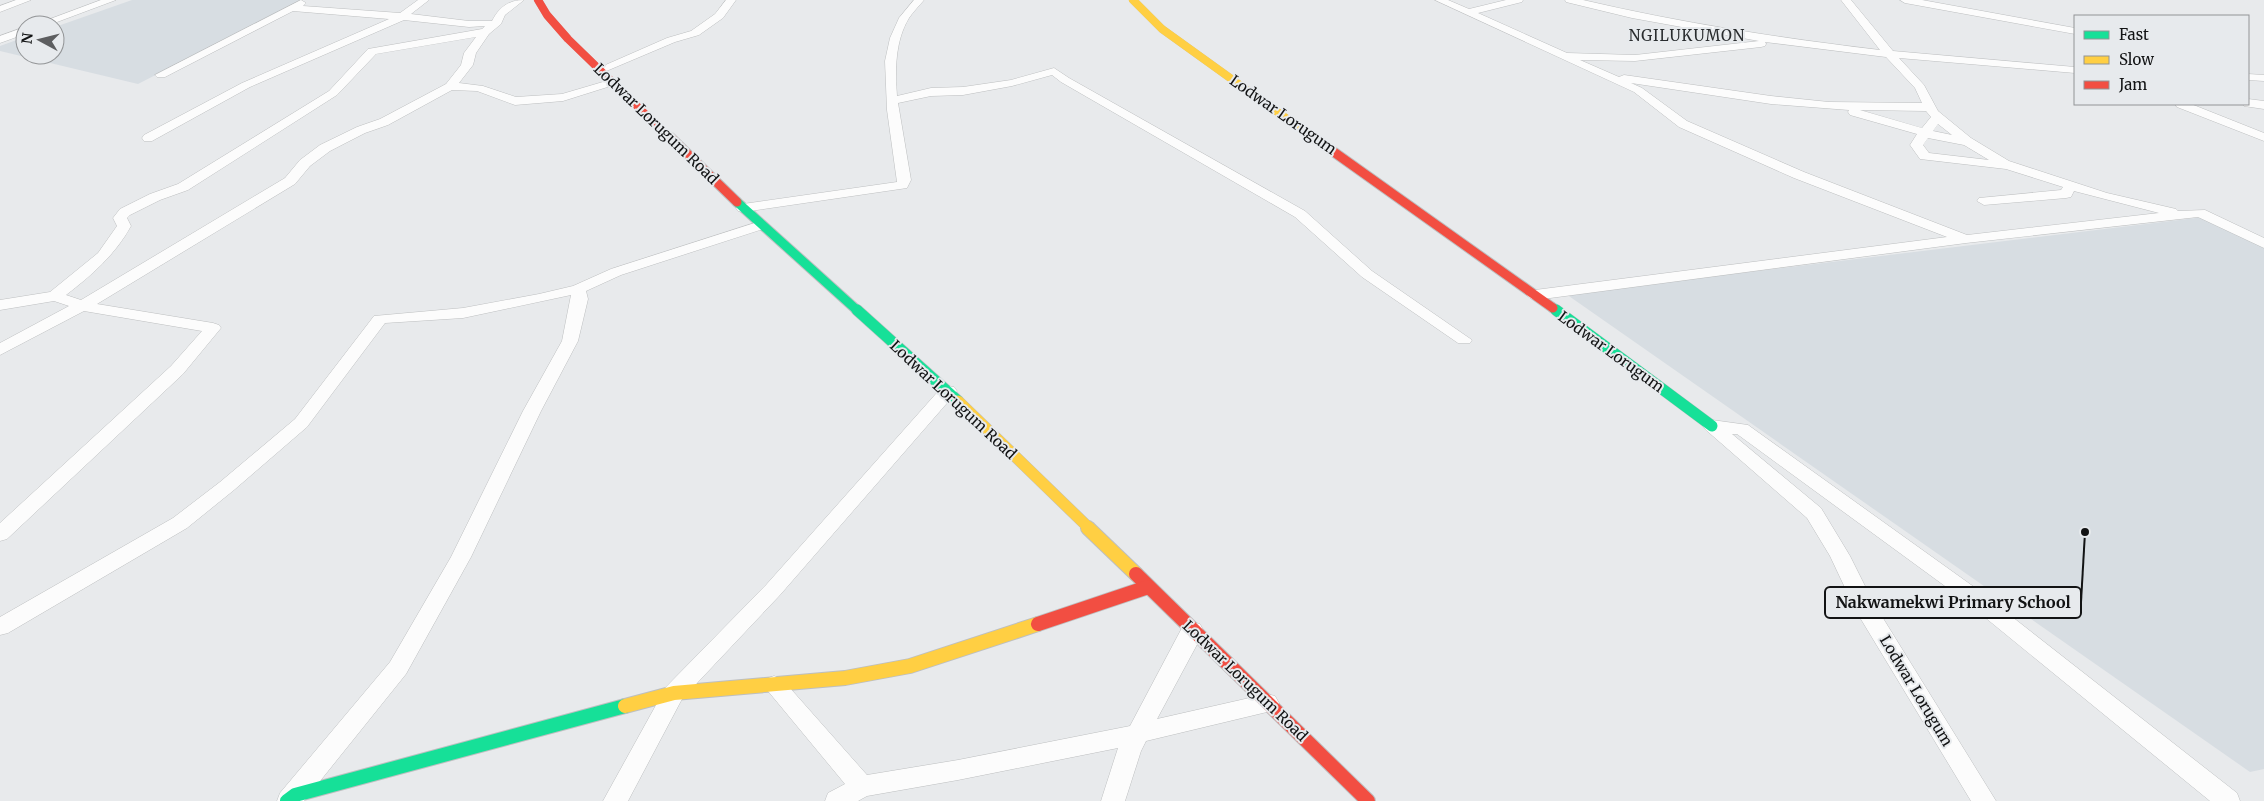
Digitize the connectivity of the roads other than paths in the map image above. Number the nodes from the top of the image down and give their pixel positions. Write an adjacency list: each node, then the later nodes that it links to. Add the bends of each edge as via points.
1 (26, 0): 16 (street)
2 (111, 0): 18 (street)
3 (306, 0): 15 (street)
4 (424, 0): 19 (street)
5 (519, 0): 20 (street, via 501,12)
6 (538, 0): 28 (main road, Lodwar Lorugum Road, via 546,15)
7 (731, 0): 28 (street, via 719,16 695,32)
8 (919, 0): 36 (street, via 900,22 896,34 889,72)
9 (1133, 0): 55 (main road, Lodwar Lorugum, via 1185,46)
10 (1440, 0): 17 (street)
11 (1518, 0): 17 (street)
12 (1570, 0): 25 (street)
13 (1846, 0): 26 (street)
14 (1905, 0): 21 (street)
15 (290, 8): 19 (street); 30 (street)
16 (0, 9)
17 (1471, 12): 27 (street)
18 (65, 16)
19 (401, 17): 20 (street, via 470,24); 44 (street, via 246,85)
20 (497, 22): 22 (street)
21 (2074, 31)
22 (485, 32): 35 (street, via 470,53 467,65); 56 (street, via 372,51 333,94 183,187 125,212 120,218 124,226 118,239 94,265)
23 (15, 34): 24 (street)
24 (0, 40)
25 (1788, 42): 26 (street); 27 (street, via 1635,58)
26 (1890, 54): 29 (street); 41 (street, via 1920,87)
27 (1560, 56): 31 (street)
28 (600, 70): 34 (main road, Lodwar Lorugum Road)
29 (2074, 70)
30 (161, 75)
31 (1609, 76): 40 (street); 52 (street, via 1646,96 1683,124 1834,190)
32 (2249, 77): 33 (street)
33 (2264, 78)
34 (613, 82): 35 (street, via 563,97 515,101 479,88); 49 (main road, Lodwar Lorugum Road)
35 (450, 86): 58 (street, via 384,122 325,148 305,163 290,181)
36 (893, 100): 49 (street, via 904,180 902,185); 59 (street, via 931,92 963,92 1054,71 1300,214 1367,274)
37 (2249, 103): 39 (street)
38 (2184, 105): 43 (street)
39 (2264, 105)
40 (1829, 106): 41 (street); 42 (street)
41 (1934, 112): 42 (street); 45 (street)
42 (1926, 133): 45 (street); 46 (street, via 1916,145 1925,156)
43 (2264, 137)
44 (148, 138)
45 (1968, 141): 46 (street, via 2004,164)
46 (2018, 168): 47 (street)
47 (2071, 185): 48 (street, via 2066,194); 50 (street)
48 (1984, 201)
49 (743, 208): 51 (main road, Lodwar Lorugum Road)
50 (2181, 214): 52 (street); 53 (street, via 2200,213)
51 (761, 225): 54 (street, via 616,272); 61 (main road, Lodwar Lorugum Road)
52 (1966, 239): 55 (street)
53 (2264, 244)
54 (578, 289): 65 (street, via 463,313 380,318 301,423 227,486 180,523); 72 (street, via 580,299 570,340 461,557 398,668)
55 (1535, 295): 62 (main road, Lodwar Lorugum)
56 (56, 296): 57 (street); 58 (street)
57 (0, 305)
58 (82, 306): 60 (street, via 24,334); 63 (street, via 213,328 177,370)
59 (1464, 340)
60 (0, 350)
61 (948, 391): 64 (main road, Lodwar Lorugum Road); 68 (street, via 773,590)
62 (1712, 426): 77 (street, Lodwar Lorugum, via 1814,513 1864,605); 78 (street, via 1742,430 1959,586)
63 (0, 534)
64 (1148, 587): 66 (main road, Lodwar Lorugum Road); 67 (main road, via 910,666 845,678)
65 (0, 627)
66 (1192, 630): 69 (main road, Lodwar Lorugum Road); 70 (street)
67 (774, 685): 68 (main road); 71 (street)
68 (674, 693): 72 (main road); 73 (street)
69 (1267, 703): 70 (street); 76 (main road, Lodwar Lorugum Road)
70 (1138, 733): 71 (street); 75 (street, via 1129,750)
71 (862, 786): 74 (street)
72 (290, 799)
73 (615, 801)
74 (837, 801)
75 (1113, 801)
76 (1368, 801)
77 (1984, 801)
78 (2228, 801)

